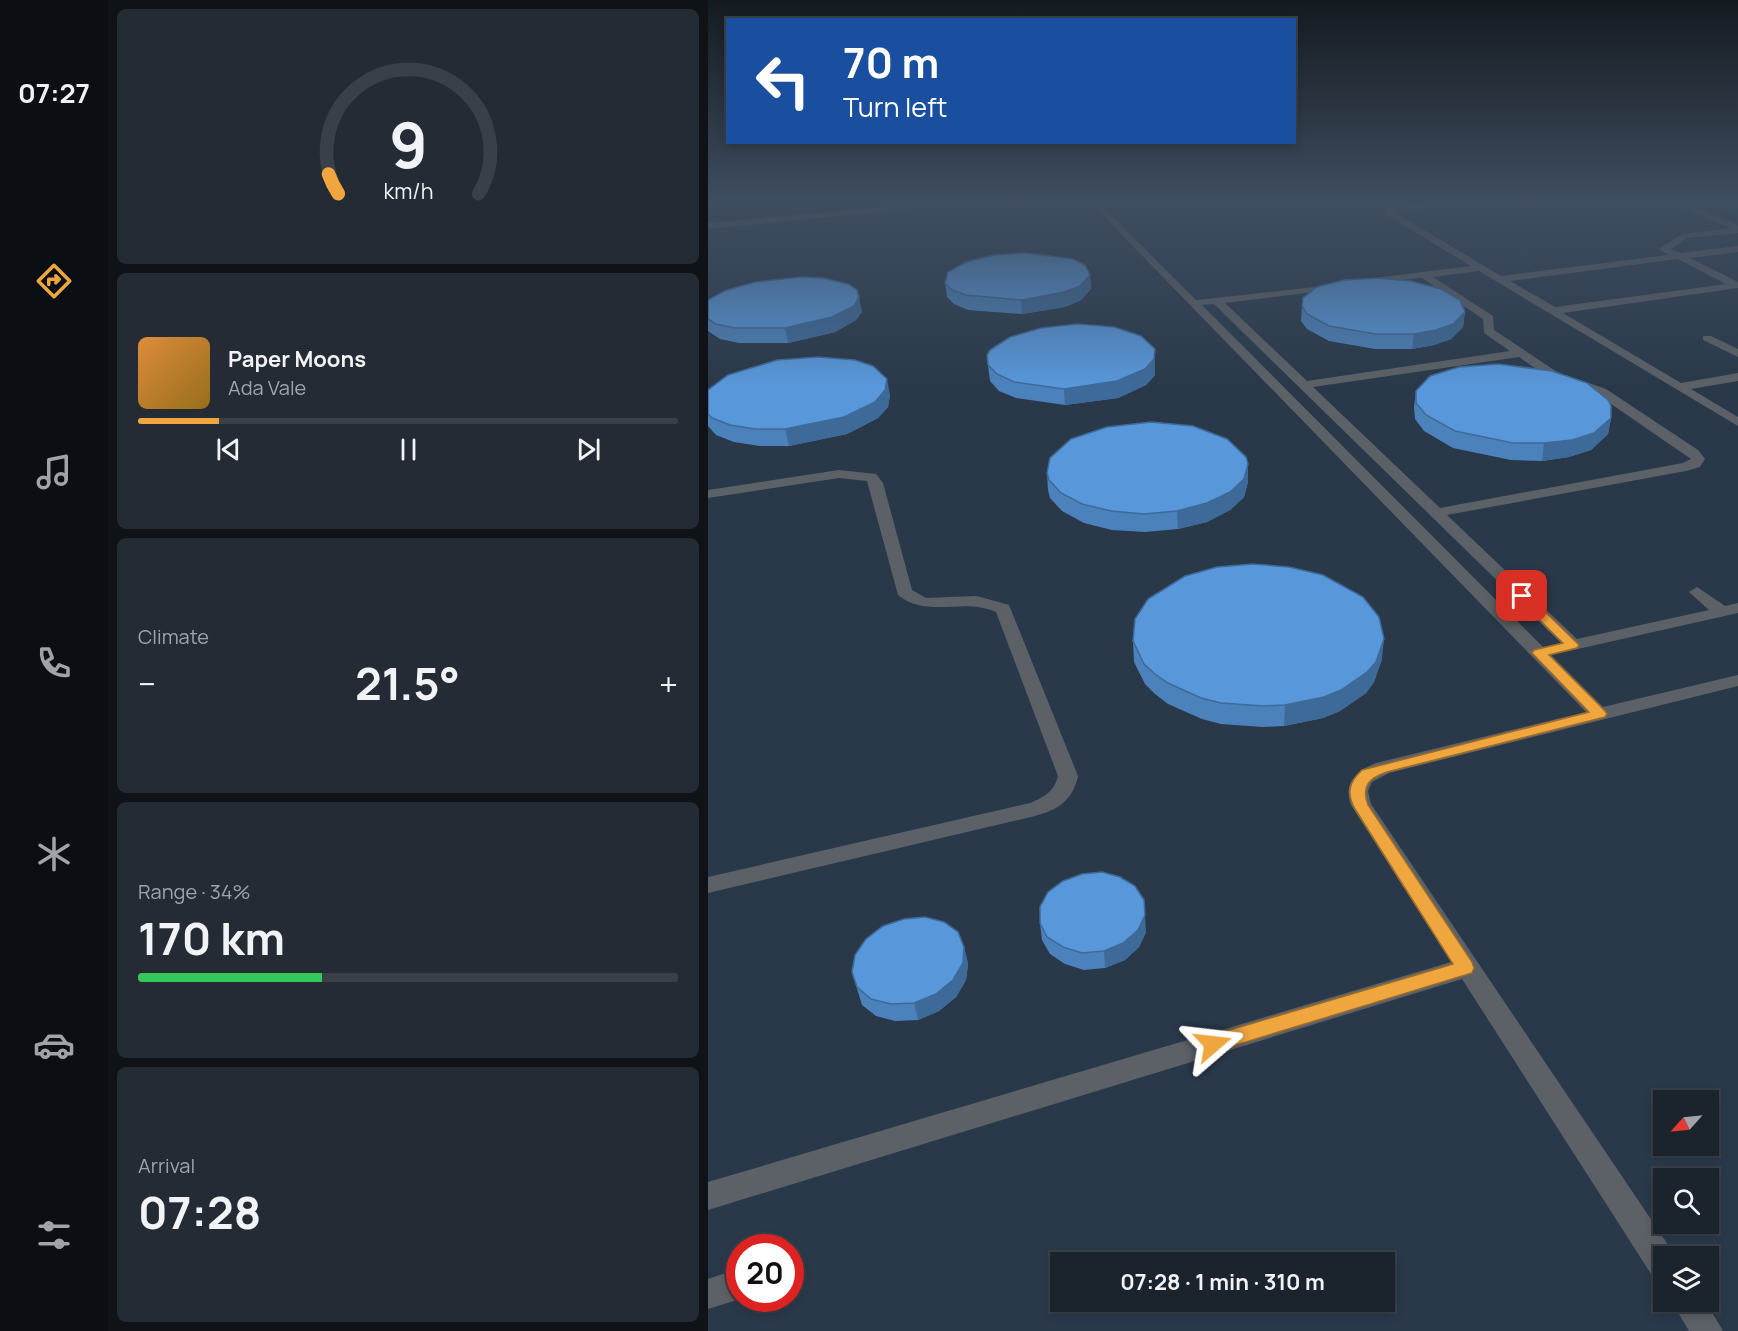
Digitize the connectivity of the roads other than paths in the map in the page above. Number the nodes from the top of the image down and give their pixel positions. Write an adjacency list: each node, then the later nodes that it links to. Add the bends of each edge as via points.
1 (1154, 262): 8 (lane)
2 (1471, 262): 9 (lane)
3 (1629, 262): 5 (lane, via 1498,279 1481,268)
4 (1689, 262): 6 (lane)
5 (1424, 275): 7 (lane); 11 (lane, via 1489,318 1488,331)
6 (1738, 285): 9 (lane)
7 (1216, 301): 8 (lane); 14 (lane)
8 (1194, 303): 22 (lane)
9 (1551, 310): 15 (lane)
10 (1707, 338): 12 (lane)
11 (1522, 353): 14 (lane); 18 (lane, via 1553,375 1602,392 1694,453 1697,461 1686,467)
12 (1738, 354)
13 (1738, 377): 15 (lane)
14 (1304, 385): 18 (lane)
15 (1679, 387): 16 (lane)
16 (1738, 422)
17 (708, 494): 25 (lane, via 839,474 871,477 909,598 932,603 977,599 1003,609 1068,776 1065,790 1053,801 1035,808)
18 (1437, 513): 21 (lane)
19 (1697, 592): 20 (lane)
20 (1730, 610): 21 (lane)
21 (1573, 645): 22 (lane)
22 (1539, 653): 24 (lane)
23 (1738, 680): 24 (lane)
24 (1599, 714): 26 (lane, via 1383,768 1359,781 1356,793 1361,806)
25 (708, 885)
26 (1465, 968): 27 (lane); 28 (lane)
27 (708, 1196)
28 (1653, 1250)
29 (726, 1288): 30 (lane)
30 (708, 1294)
31 (1695, 1312): 32 (lane)
32 (1707, 1331)

